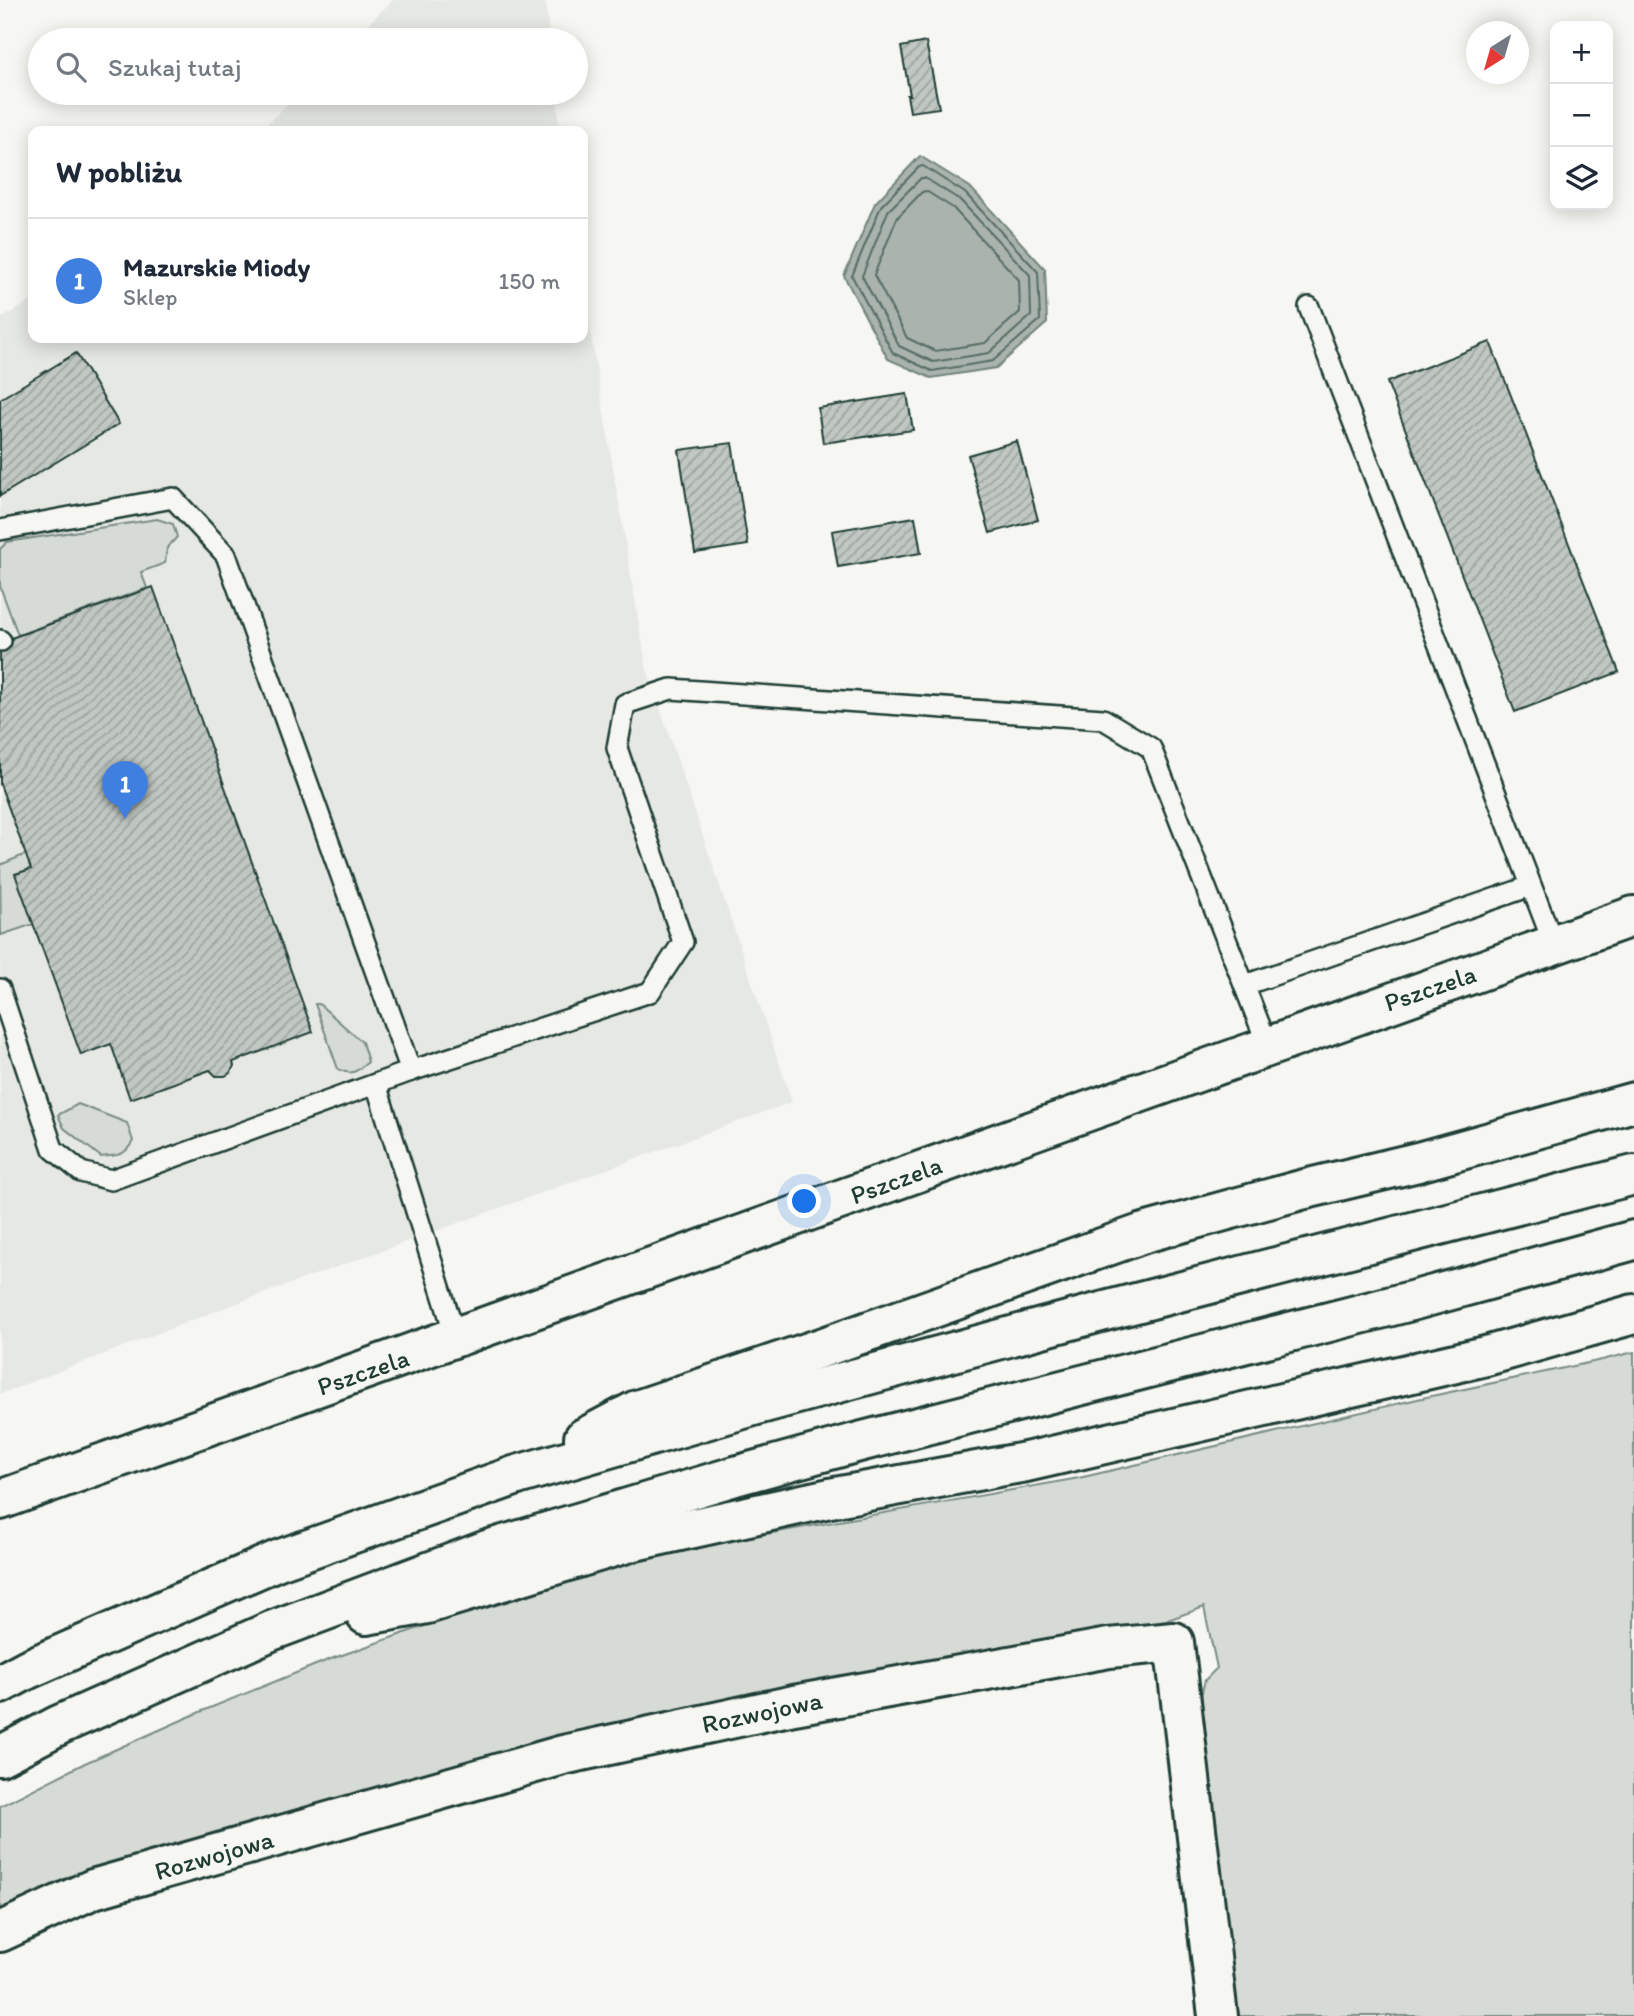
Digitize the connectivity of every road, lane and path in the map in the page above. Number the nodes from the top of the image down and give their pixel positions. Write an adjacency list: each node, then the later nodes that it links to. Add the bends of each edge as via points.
1 (1309, 307): 3 (lane)
2 (0, 530): 9 (lane, via 173,498 226,555)
3 (1531, 887): 5 (lane); 6 (lane)
4 (1634, 916): 5 (main road, Pszczela)
5 (1554, 945): 8 (main road, Pszczela)
6 (1245, 985): 8 (lane); 9 (lane, via 1151,748 1103,719 671,689 625,704 617,748 683,942 650,992)
7 (0, 989): 10 (lane, via 53,1149 80,1172 111,1180)
8 (1268, 1045): 15 (main road, Pszczela)
9 (411, 1071): 10 (lane)
10 (376, 1084): 15 (lane)
11 (1634, 1102): 16 (main road, via 1144,1233 637,1410)
12 (1634, 1175): 16 (main road, via 1009,1337)
13 (1634, 1240): 18 (main road, via 734,1476 487,1550)
14 (1634, 1314): 18 (main road, via 1486,1356 1053,1455 630,1542 428,1604)
15 (456, 1338): 17 (main road, Pszczela)
16 (517, 1475): 19 (main road, via 278,1560)
17 (0, 1500)
18 (271, 1631): 20 (main road)
19 (0, 1684)
20 (0, 1756)
21 (0, 1932): 22 (main road, Rozwojowa, via 93,1889 563,1755 794,1705 1109,1648 1174,1642)
22 (1218, 2016)

